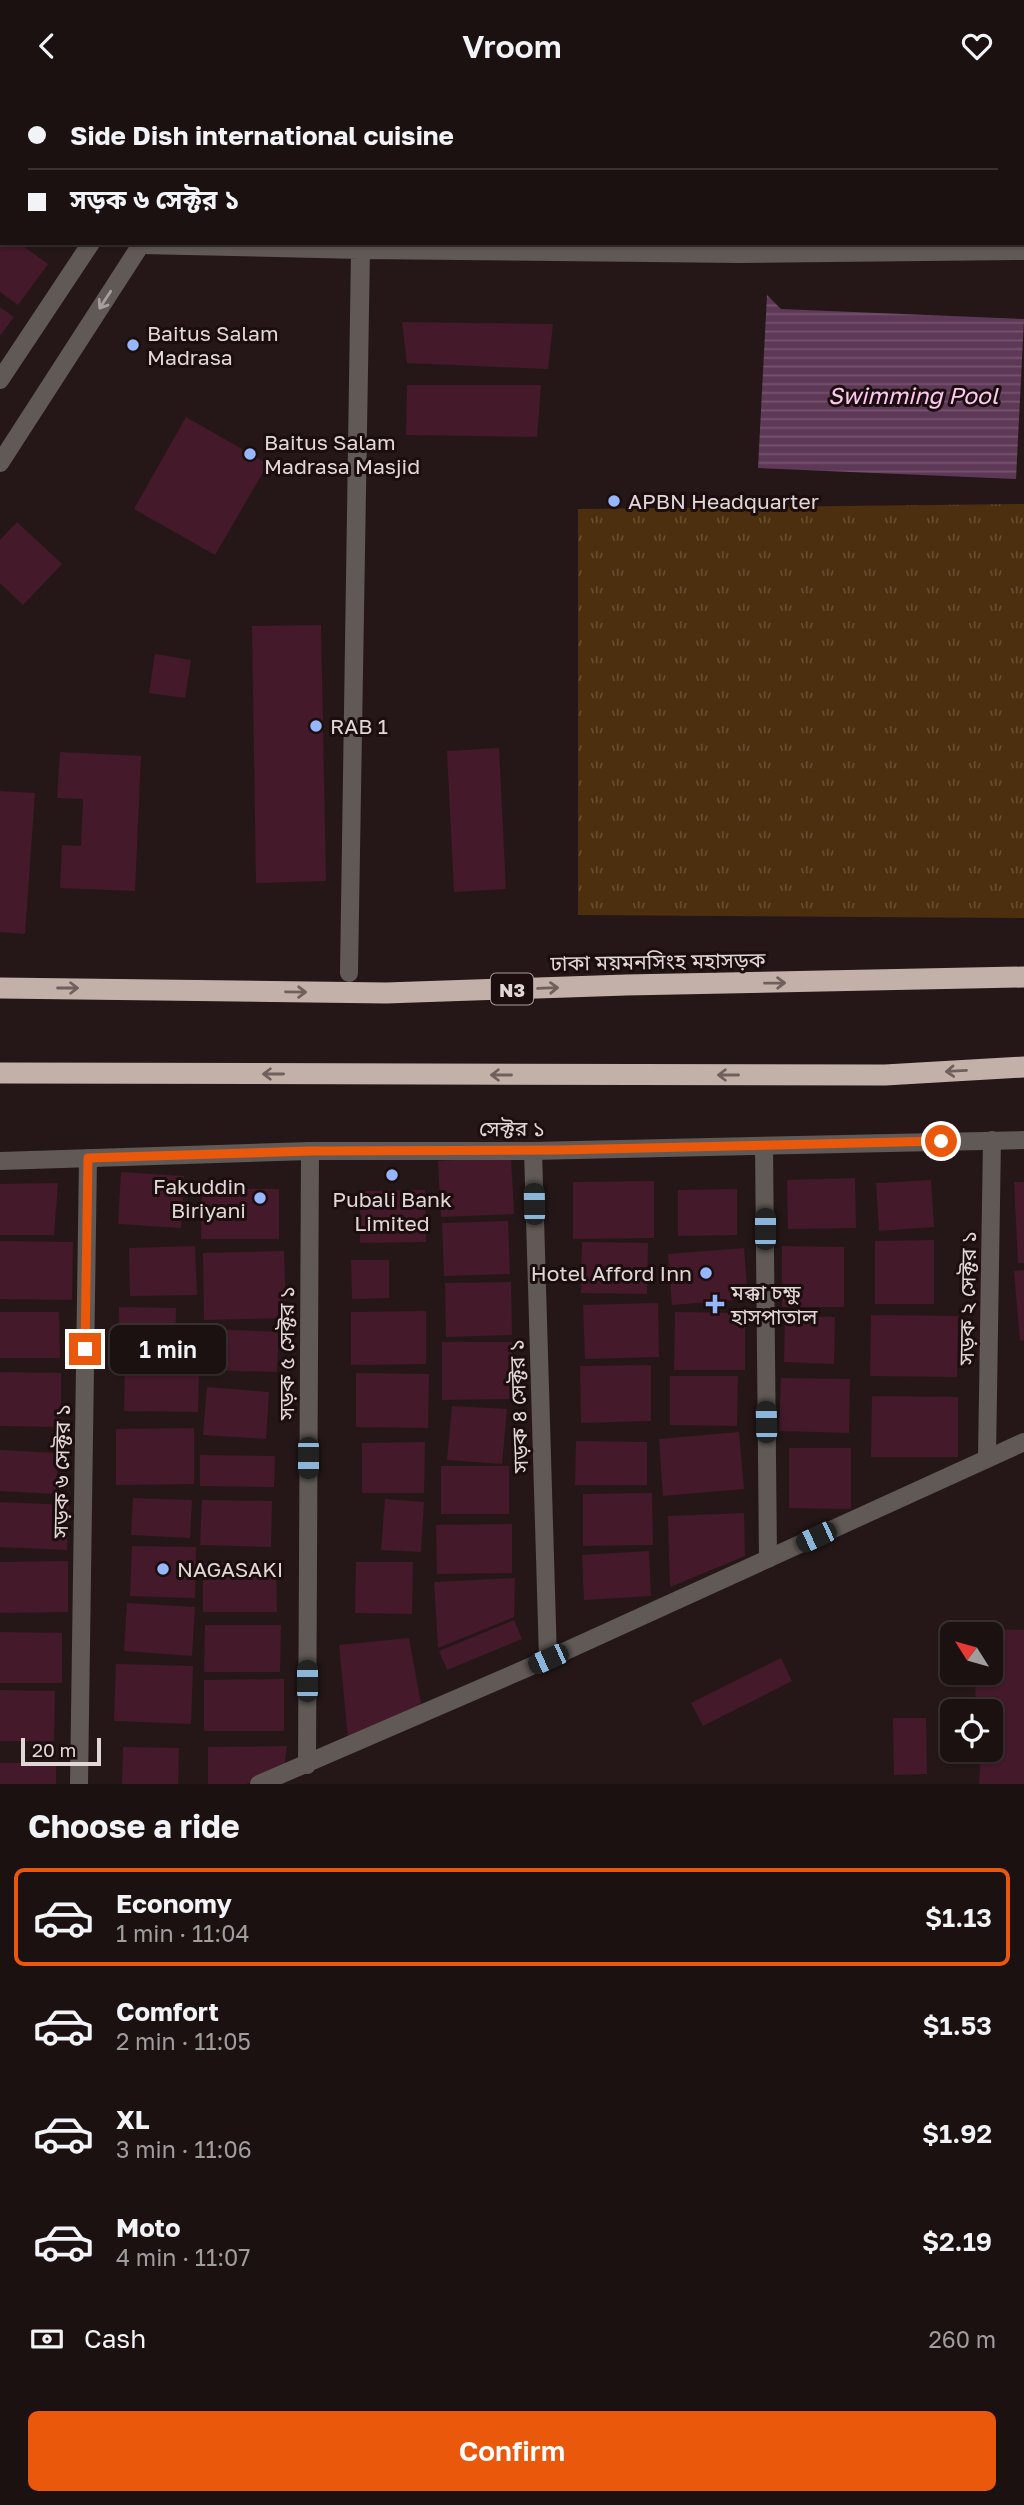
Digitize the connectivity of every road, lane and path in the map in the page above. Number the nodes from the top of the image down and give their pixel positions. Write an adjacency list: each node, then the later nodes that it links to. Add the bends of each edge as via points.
1 (89, 245): 5 (street)
2 (141, 245): 6 (street, one-way to 6)
3 (178, 245): 7 (street, via 360,250)
4 (1024, 251): 7 (street, via 361,250)
5 (0, 380)
6 (0, 463)
7 (352, 834): 8 (street)
8 (349, 973)
9 (1024, 977): 10 (highway, ঢাকা ময়মনসিংহ মহাসড়ক / N3, one-way to 9, via 386,993)
10 (0, 988)
11 (1024, 1067): 12 (highway, one-way to 12, via 885,1075)
12 (0, 1073)
13 (992, 1140): 14 (street, সেক্টর ১); 15 (street, সেক্টর ১); 21 (street, সড়ক ২ সেক্টর ১)
14 (1024, 1140)
15 (764, 1147): 17 (street, সেক্টর ১); 22 (street)
16 (310, 1151): 17 (street, সেক্টর ১); 18 (street, সেক্টর ১); 24 (street, সড়ক ৫ সেক্টর ১)
17 (533, 1151): 23 (street, সড়ক ৪ সেক্টর ১)
18 (88, 1158): 19 (street, সেক্টর ১); 25 (street, সড়ক ৬ সেক্টর ১)
19 (0, 1161)
20 (1024, 1442): 21 (street)
21 (987, 1457): 22 (street)
22 (768, 1559): 23 (street)
23 (548, 1659): 24 (street)
24 (307, 1765): 26 (street)
25 (79, 1784)
26 (259, 1784)

